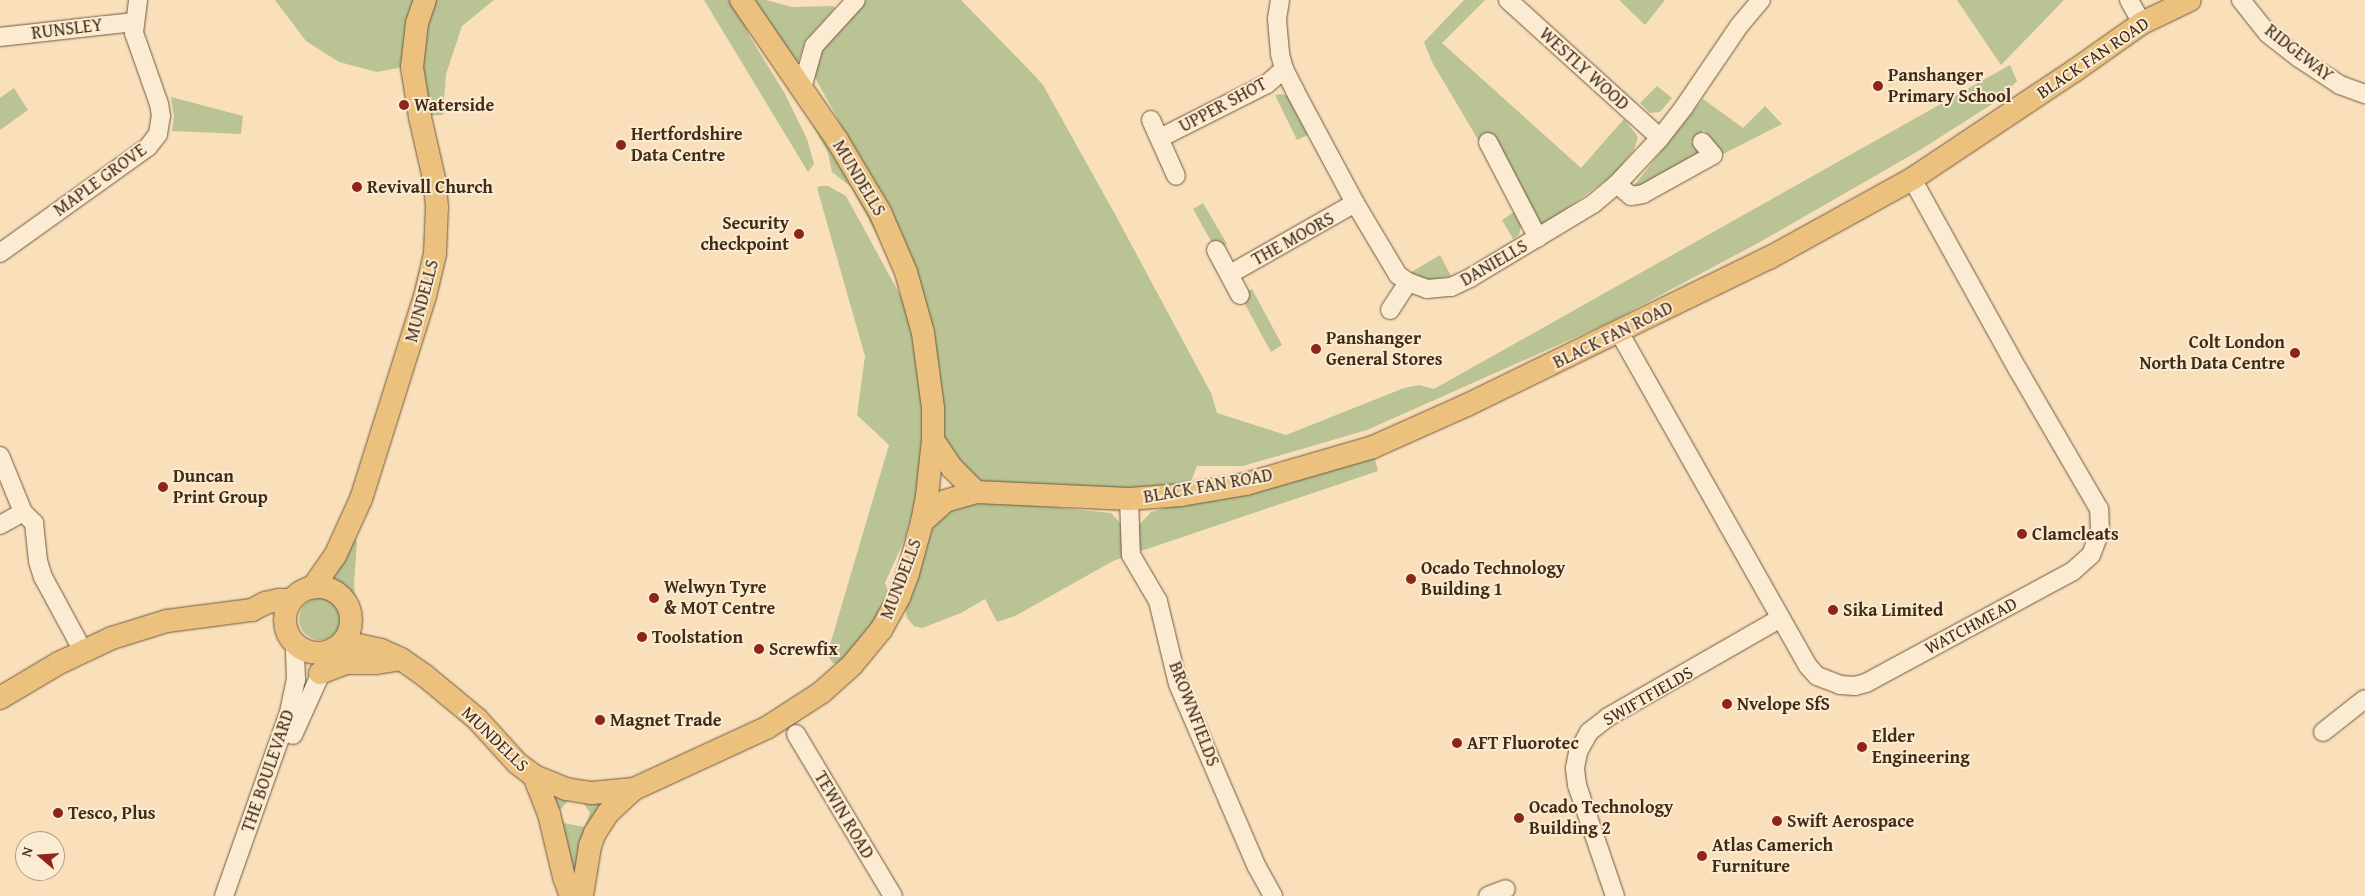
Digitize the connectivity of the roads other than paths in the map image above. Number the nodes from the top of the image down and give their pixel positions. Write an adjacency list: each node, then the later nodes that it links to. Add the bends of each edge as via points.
1 (138, 0): 11 (street, MAPLE GROVE)
2 (425, 0): 41 (main road, MUNDELLS, via 417,23 412,67 435,183 435,254 362,499 335,556)
3 (741, 0): 15 (main road, MUNDELLS)
4 (856, 0): 15 (street, via 814,46)
5 (1280, 0): 14 (street, via 1277,35)
6 (1508, 0): 19 (street, WESTLY WOOD)
7 (1761, 0): 19 (street, DANIELLS)
8 (2129, 0): 12 (street)
9 (2190, 0): 12 (main road, BLACK FAN ROAD)
10 (2241, 0): 16 (street, RIDGEWAY, via 2268,34 2299,58 2340,84)
11 (134, 22): 13 (street, RUNSLEY); 28 (street, MAPLE GROVE, via 137,46 160,110 160,126 153,142)
12 (2142, 23): 23 (main road, BLACK FAN ROAD)
13 (0, 37)
14 (1284, 69): 18 (street, UPPER SHOT, via 1267,84); 25 (street)
15 (802, 88): 34 (main road, MUNDELLS, via 871,195 906,272 923,333)
16 (2365, 94)
17 (1151, 120): 18 (street)
18 (1160, 138): 22 (street)
19 (1660, 138): 24 (street, DANIELLS)
20 (1488, 142): 26 (street)
21 (1702, 142): 24 (street, via 1713,155 1644,194 1631,196)
22 (1176, 176)
23 (1912, 179): 33 (main road, BLACK FAN ROAD, via 1768,258); 44 (street, WATCHMEAD, via 2099,509 2100,532 2091,555 2073,571 1855,686 1840,685 1817,676)
24 (1617, 184): 26 (street, DANIELLS, via 1593,204)
25 (1355, 203): 29 (street, THE MOORS); 30 (street, via 1398,275)
26 (1538, 238): 30 (street, DANIELLS, via 1451,287 1427,289)
27 (1216, 250): 29 (street)
28 (0, 253)
29 (1230, 274): 31 (street)
30 (1408, 282): 32 (street)
31 (1240, 295)
32 (1390, 310)
33 (1619, 332): 37 (main road, BLACK FAN ROAD, via 1373,447 1246,484 1181,495); 44 (street, WATCHMEAD)
34 (933, 440): 36 (main road, via 952,468); 39 (main road, MUNDELLS)
35 (0, 456): 38 (street)
36 (976, 492): 37 (main road, BLACK FAN ROAD); 39 (main road, BLACK FAN ROAD, via 945,501)
37 (1129, 499): 64 (street, BROWNFIELDS, via 1131,555 1158,601 1178,684 1257,867)
38 (23, 512): 40 (street); 47 (street, via 34,523 43,577)
39 (922, 522): 52 (main road, MUNDELLS, via 899,597 881,630 838,679)
40 (0, 525)
41 (313, 587): 42 (main road, via 297,593); 46 (main road, via 327,586 348,602 352,620)
42 (291, 600): 43 (main road, via 279,600); 45 (main road, via 285,618)
43 (252, 610): 45 (main road); 47 (main road, via 167,621)
44 (1780, 618): 66 (street, SWIFTFIELDS, via 1608,717 1589,732 1576,760 1577,786)
45 (291, 637): 46 (main road, via 312,653); 59 (street, THE BOULEVARD, via 296,680 289,712)
46 (338, 646): 48 (main road, MUNDELLS, via 371,647); 49 (street, THE BOULEVARD)
47 (83, 651): 50 (main road)
48 (401, 659): 49 (main road, via 346,663); 56 (main road, MUNDELLS, via 451,696)
49 (320, 674): 60 (street, THE BOULEVARD, via 301,715)
50 (0, 698)
51 (2365, 699): 54 (street)
52 (799, 709): 53 (main road, MUNDELLS); 55 (street)
53 (768, 727): 55 (street); 57 (main road, MUNDELLS)
54 (2323, 732)
55 (796, 734): 63 (street, TEWIN ROAD)
56 (534, 776): 57 (main road, MUNDELLS, via 566,789 592,793); 61 (main road, via 549,814)
57 (634, 789): 62 (main road, via 608,813 595,833)
58 (1506, 889): 65 (street)
59 (224, 896)
60 (237, 896)
61 (571, 896)
62 (582, 896)
63 (893, 896)
64 (1274, 896)
65 (1488, 896)
66 (1616, 896)

